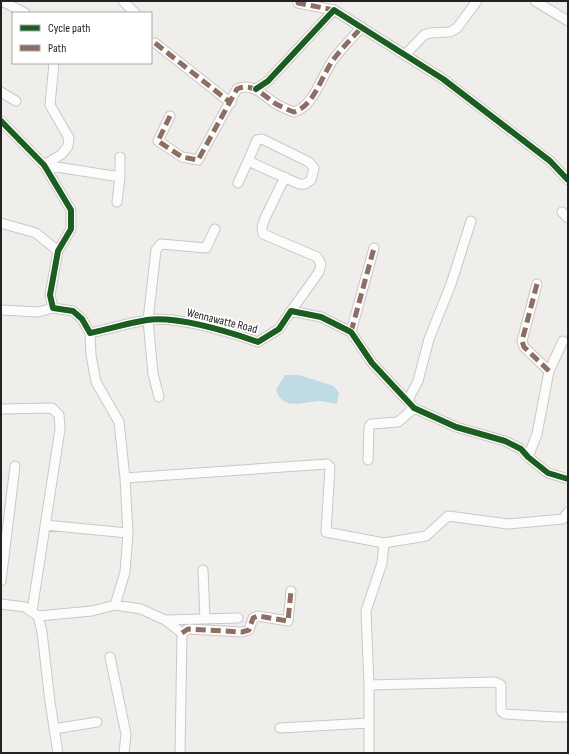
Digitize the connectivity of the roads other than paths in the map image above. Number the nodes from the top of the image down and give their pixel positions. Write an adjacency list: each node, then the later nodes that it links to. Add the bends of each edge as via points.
1 (2, 1): 7 (street)
2 (123, 1): 8 (street)
3 (298, 1): 6 (street)
4 (477, 1): 12 (street, via 457,28 450,32 424,35)
5 (535, 1): 9 (street)
6 (334, 10): 10 (street); 14 (street, via 268,82)
7 (23, 12)
8 (135, 12)
9 (568, 21)
10 (362, 27): 12 (street); 14 (street, via 333,60 314,94 300,110 294,112 277,105)
11 (154, 44): 17 (street)
12 (405, 55): 25 (street, via 443,79 524,140)
13 (54, 64): 22 (street, via 50,105 69,138 68,146 62,154)
14 (256, 89): 17 (street, via 243,86 237,89)
15 (1, 92): 16 (street)
16 (16, 101)
17 (230, 103): 18 (street, via 198,160 182,157 158,141)
18 (170, 116)
19 (1, 121): 22 (street)
20 (120, 157): 23 (street)
21 (248, 161): 24 (street); 24 (street, via 257,140 262,139 310,162 314,168 311,180 305,184); 26 (street)
22 (44, 165): 23 (street); 32 (street, via 71,210 71,229)
23 (120, 177): 27 (street)
24 (285, 177): 36 (street, Wennawatte Road, via 265,218 263,234 317,257 321,264 319,272)
25 (568, 180)
26 (238, 183)
27 (117, 202)
28 (471, 221): 43 (street, via 451,284 429,339 418,381)
29 (1, 223): 32 (street, via 36,233)
30 (215, 229): 37 (street, via 206,248 161,244 156,250)
31 (374, 248): 38 (street)
32 (58, 251): 34 (street, via 50,295)
33 (537, 284): 41 (street, via 522,341 524,347)
34 (53, 308): 35 (street, via 38,312); 39 (street, via 73,311 82,319)
35 (1, 310)
36 (292, 311): 37 (street, Wennawatte Road, via 279,329 258,342 229,332 176,321); 38 (street, via 321,317)
37 (148, 320): 39 (street, Wennawatte Road); 42 (street, via 153,374)
38 (351, 332): 43 (street, via 372,363)
39 (90, 333): 49 (street, via 96,382 119,422)
40 (563, 341): 41 (street)
41 (549, 371): 46 (street, via 537,434)
42 (159, 397)
43 (408, 400): 44 (street)
44 (414, 408): 46 (street, via 456,427 505,441 521,449); 47 (street, via 398,422 371,424 368,427)
45 (1, 409): 52 (street, via 52,408 59,415 60,429)
46 (528, 457): 50 (street, via 548,473)
47 (368, 460)
48 (15, 466): 56 (street)
49 (125, 478): 53 (street); 54 (street, via 327,464 330,467 326,532)
50 (568, 479)
51 (568, 512): 54 (street, via 563,519 508,524 448,516 426,536)
52 (45, 525): 53 (street); 60 (street)
53 (128, 533): 59 (street, via 125,572)
54 (384, 544): 66 (street, via 382,563 366,611)
55 (203, 570): 62 (street)
56 (1, 582)
57 (290, 590): 64 (street, via 288,620 258,616 253,618 249,630 242,632 188,629)
58 (1, 604): 60 (street, via 25,607)
59 (115, 605): 60 (street, via 92,611); 63 (street, via 141,609)
60 (35, 614): 71 (street, via 42,632)
61 (238, 618): 62 (street)
62 (205, 619): 63 (street)
63 (165, 620): 64 (street)
64 (182, 633): 74 (street)
65 (110, 657): 73 (street, via 126,734)
66 (370, 685): 67 (street, via 495,682 501,685 501,711 505,714); 69 (street)
67 (568, 717)
68 (97, 722): 71 (street)
69 (369, 723): 70 (street); 75 (street)
70 (280, 728)
71 (54, 729): 72 (street)
72 (58, 753)
73 (124, 753)
74 (180, 753)
75 (369, 753)

